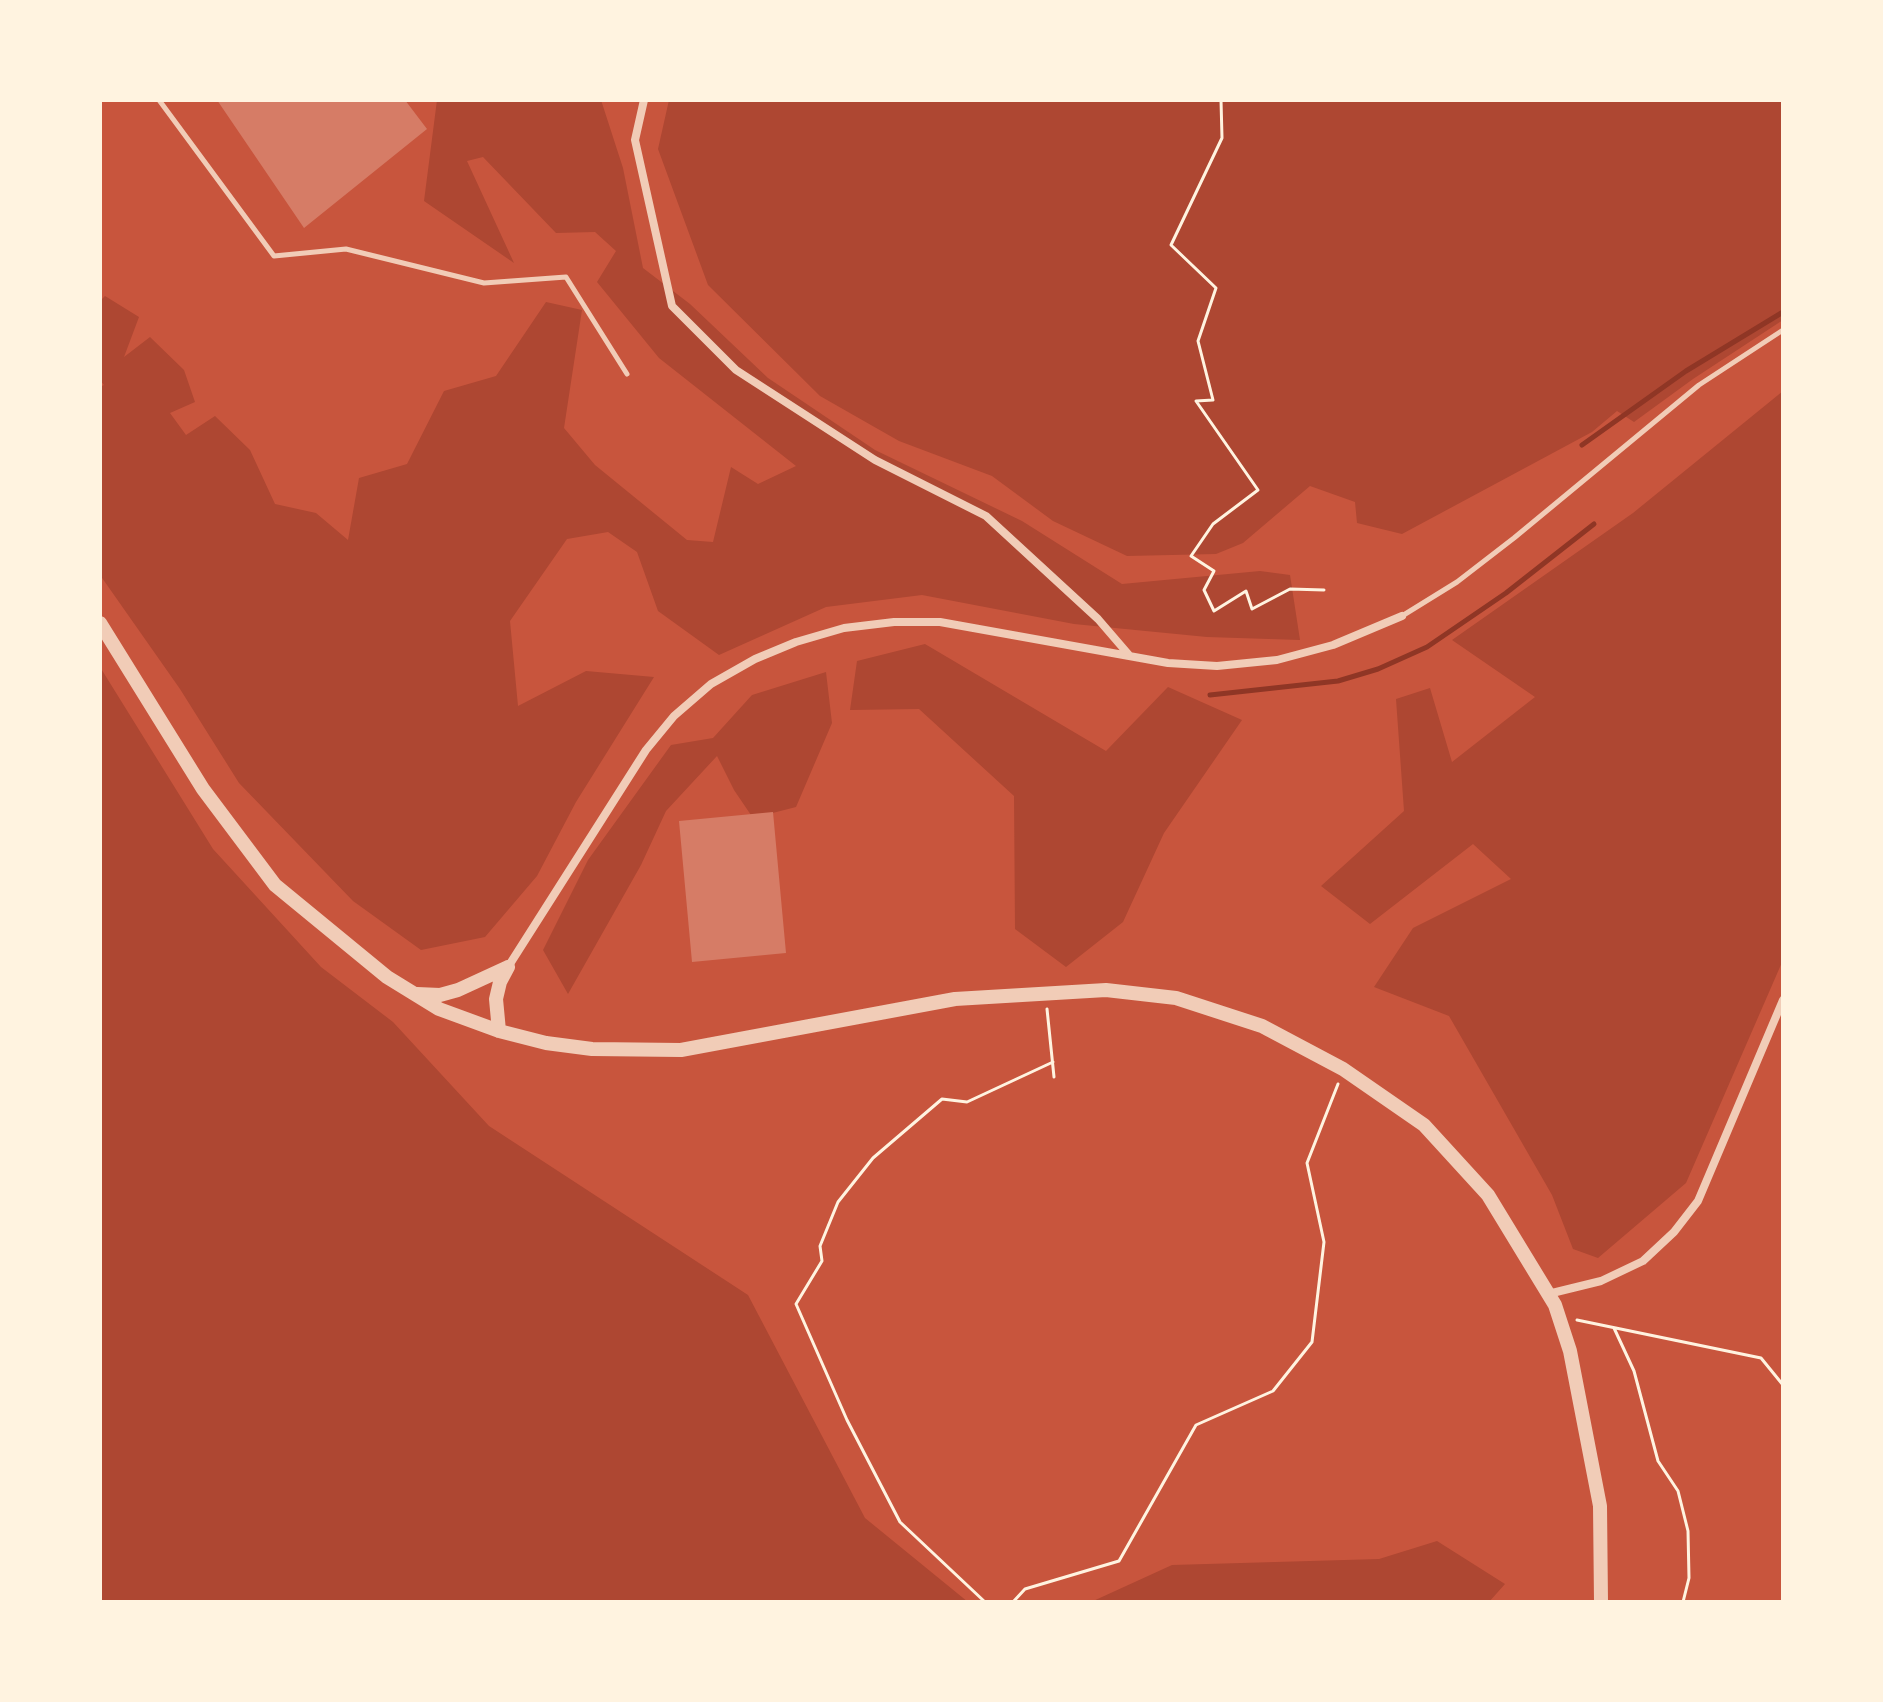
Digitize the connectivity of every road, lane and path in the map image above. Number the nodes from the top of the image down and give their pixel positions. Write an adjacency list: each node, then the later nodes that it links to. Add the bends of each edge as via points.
1 (159, 100): 5 (lane, via 274,256 346,249 484,283 566,277)
2 (644, 100): 9 (street, via 635,140 672,306 736,370 875,460 986,516 1098,619)
3 (1221, 100): 6 (path, via 1222,138 1171,245 1216,288 1198,341 1213,400 1196,401 1258,490 1213,524 1191,556 1214,571 1204,590 1214,611 1246,591 1252,609 1290,589)
4 (1783, 330): 7 (lane, via 1699,385 1502,547)
5 (627, 374)
6 (1324, 590)
7 (1402, 616): 9 (street, via 1333,645 1277,660 1217,666)
8 (100, 623): 11 (street, via 203,789 275,885)
9 (1130, 656): 10 (street, via 940,622 909,622 844,628 755,659 701,692 646,750)
10 (508, 967): 11 (street, via 449,993); 14 (street, via 496,999)
11 (413, 993): 14 (street, via 439,1009)
12 (1046, 999): 15 (path)
13 (1783, 1000): 18 (street, via 1698,1201 1674,1232 1643,1261 1601,1281)
14 (499, 1031): 16 (street, via 592,1049 681,1050 955,999 1106,990 1176,998 1262,1026)
15 (1053, 1062): 17 (path); 22 (path, via 967,1102 942,1099 873,1158 838,1202 820,1246 822,1261 796,1304 900,1522)
16 (1343, 1069): 18 (street, via 1424,1125 1488,1195); 23 (path, via 1307,1163 1324,1242 1312,1342 1273,1391 1196,1425 1119,1561 1025,1589)
17 (1054, 1077)
18 (1548, 1294): 19 (street)
19 (1558, 1316): 20 (path); 24 (street, via 1570,1351 1600,1506)
20 (1614, 1328): 21 (path, via 1761,1358); 25 (path, via 1634,1371 1658,1461 1678,1491 1688,1531 1689,1578)
21 (1783, 1385)
22 (985, 1602)
23 (1013, 1602)
24 (1601, 1602)
25 (1683, 1602)

